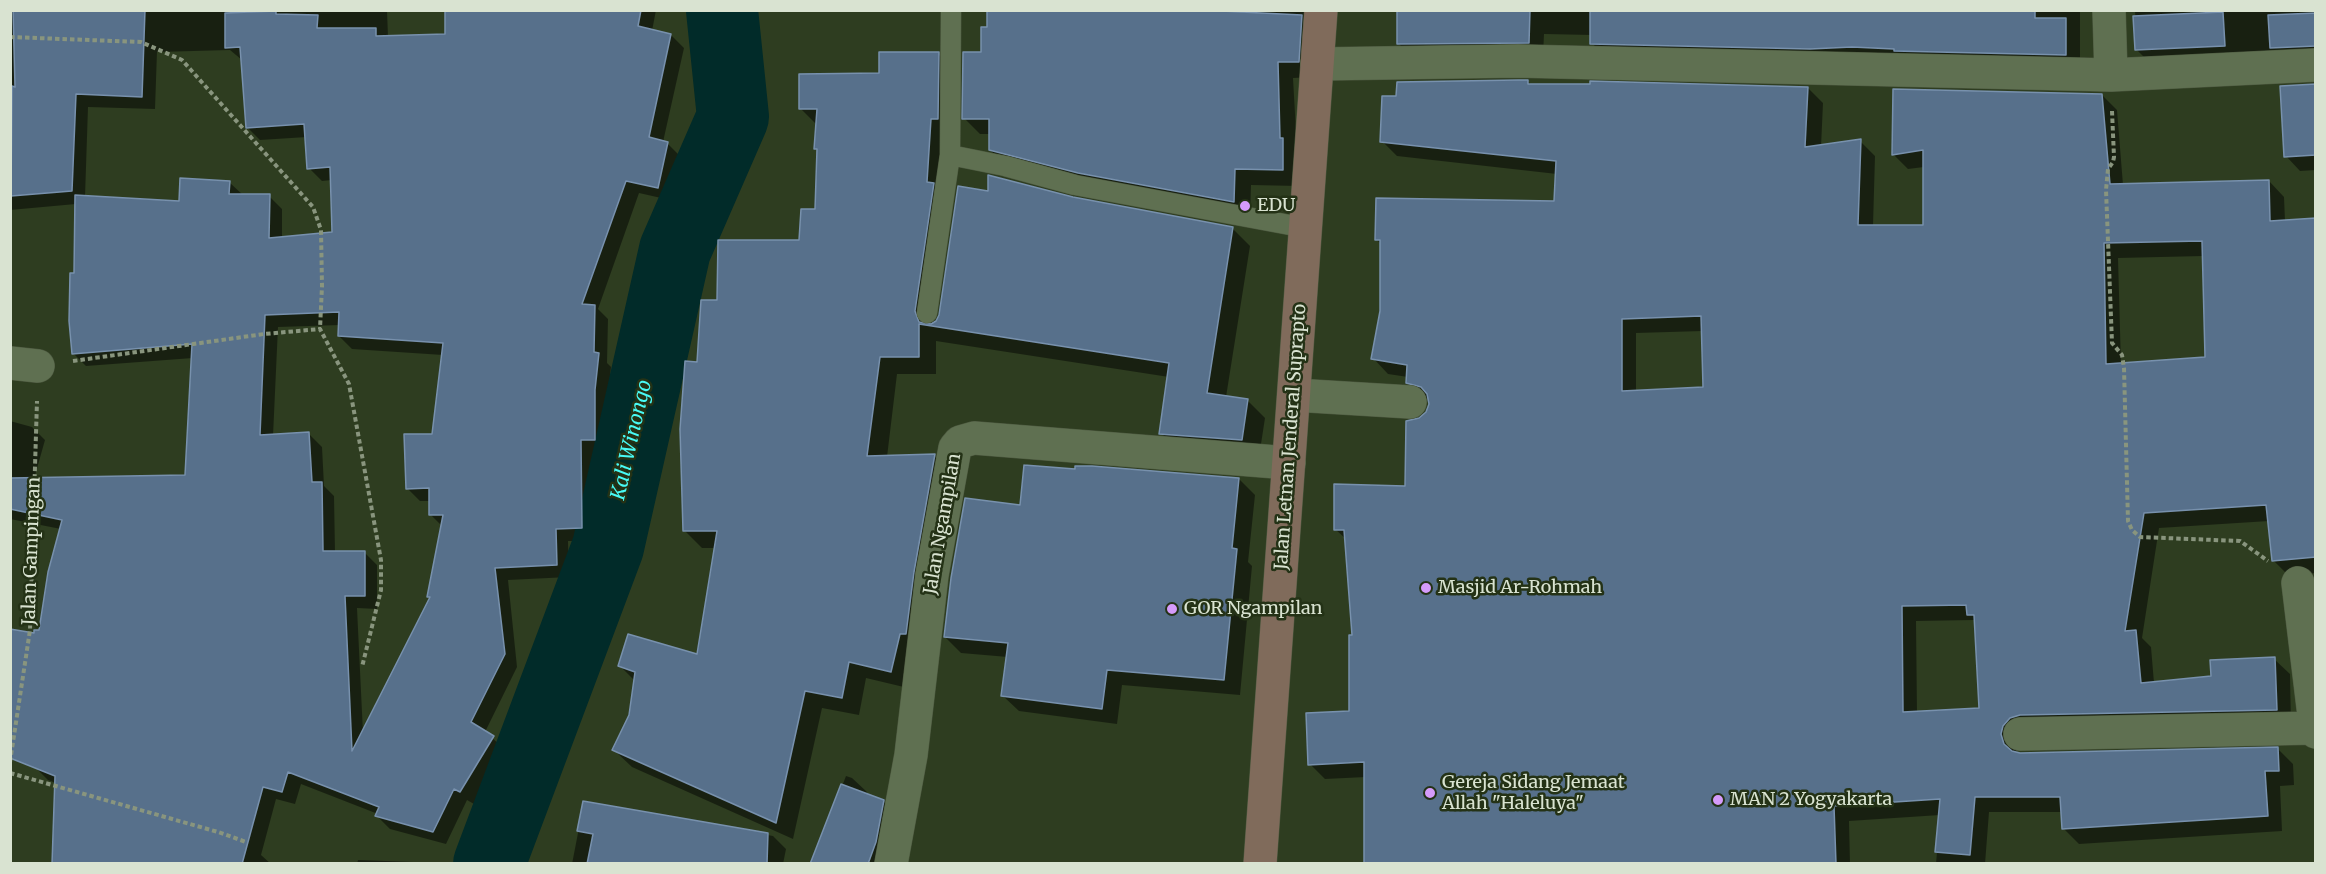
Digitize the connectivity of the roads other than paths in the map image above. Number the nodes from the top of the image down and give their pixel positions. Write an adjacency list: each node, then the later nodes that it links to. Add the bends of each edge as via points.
1 (951, 10): 7 (lane)
2 (1321, 10): 4 (main road, Jalan Letnan Jenderal Suprapto)
3 (2109, 10): 6 (street)
4 (1317, 64): 6 (street, via 1518,61); 8 (main road, Jalan Letnan Jenderal Suprapto)
5 (2316, 65): 6 (street)
6 (2111, 75)
7 (950, 155): 8 (lane, via 1075,185); 9 (lane)
8 (1306, 228): 10 (main road, Jalan Letnan Jenderal Suprapto)
9 (927, 313)
10 (1294, 395): 11 (street); 12 (main road, Jalan Letnan Jenderal Suprapto)
11 (1410, 402)
12 (1288, 463): 16 (street, Jalan Ngampilan, via 974,438 960,442 955,448 932,575 911,755); 17 (main road, Jalan Letnan Jenderal Suprapto)
13 (2298, 583): 14 (street)
14 (2315, 730): 15 (street)
15 (2020, 734)
16 (891, 864)
17 (1260, 864)

